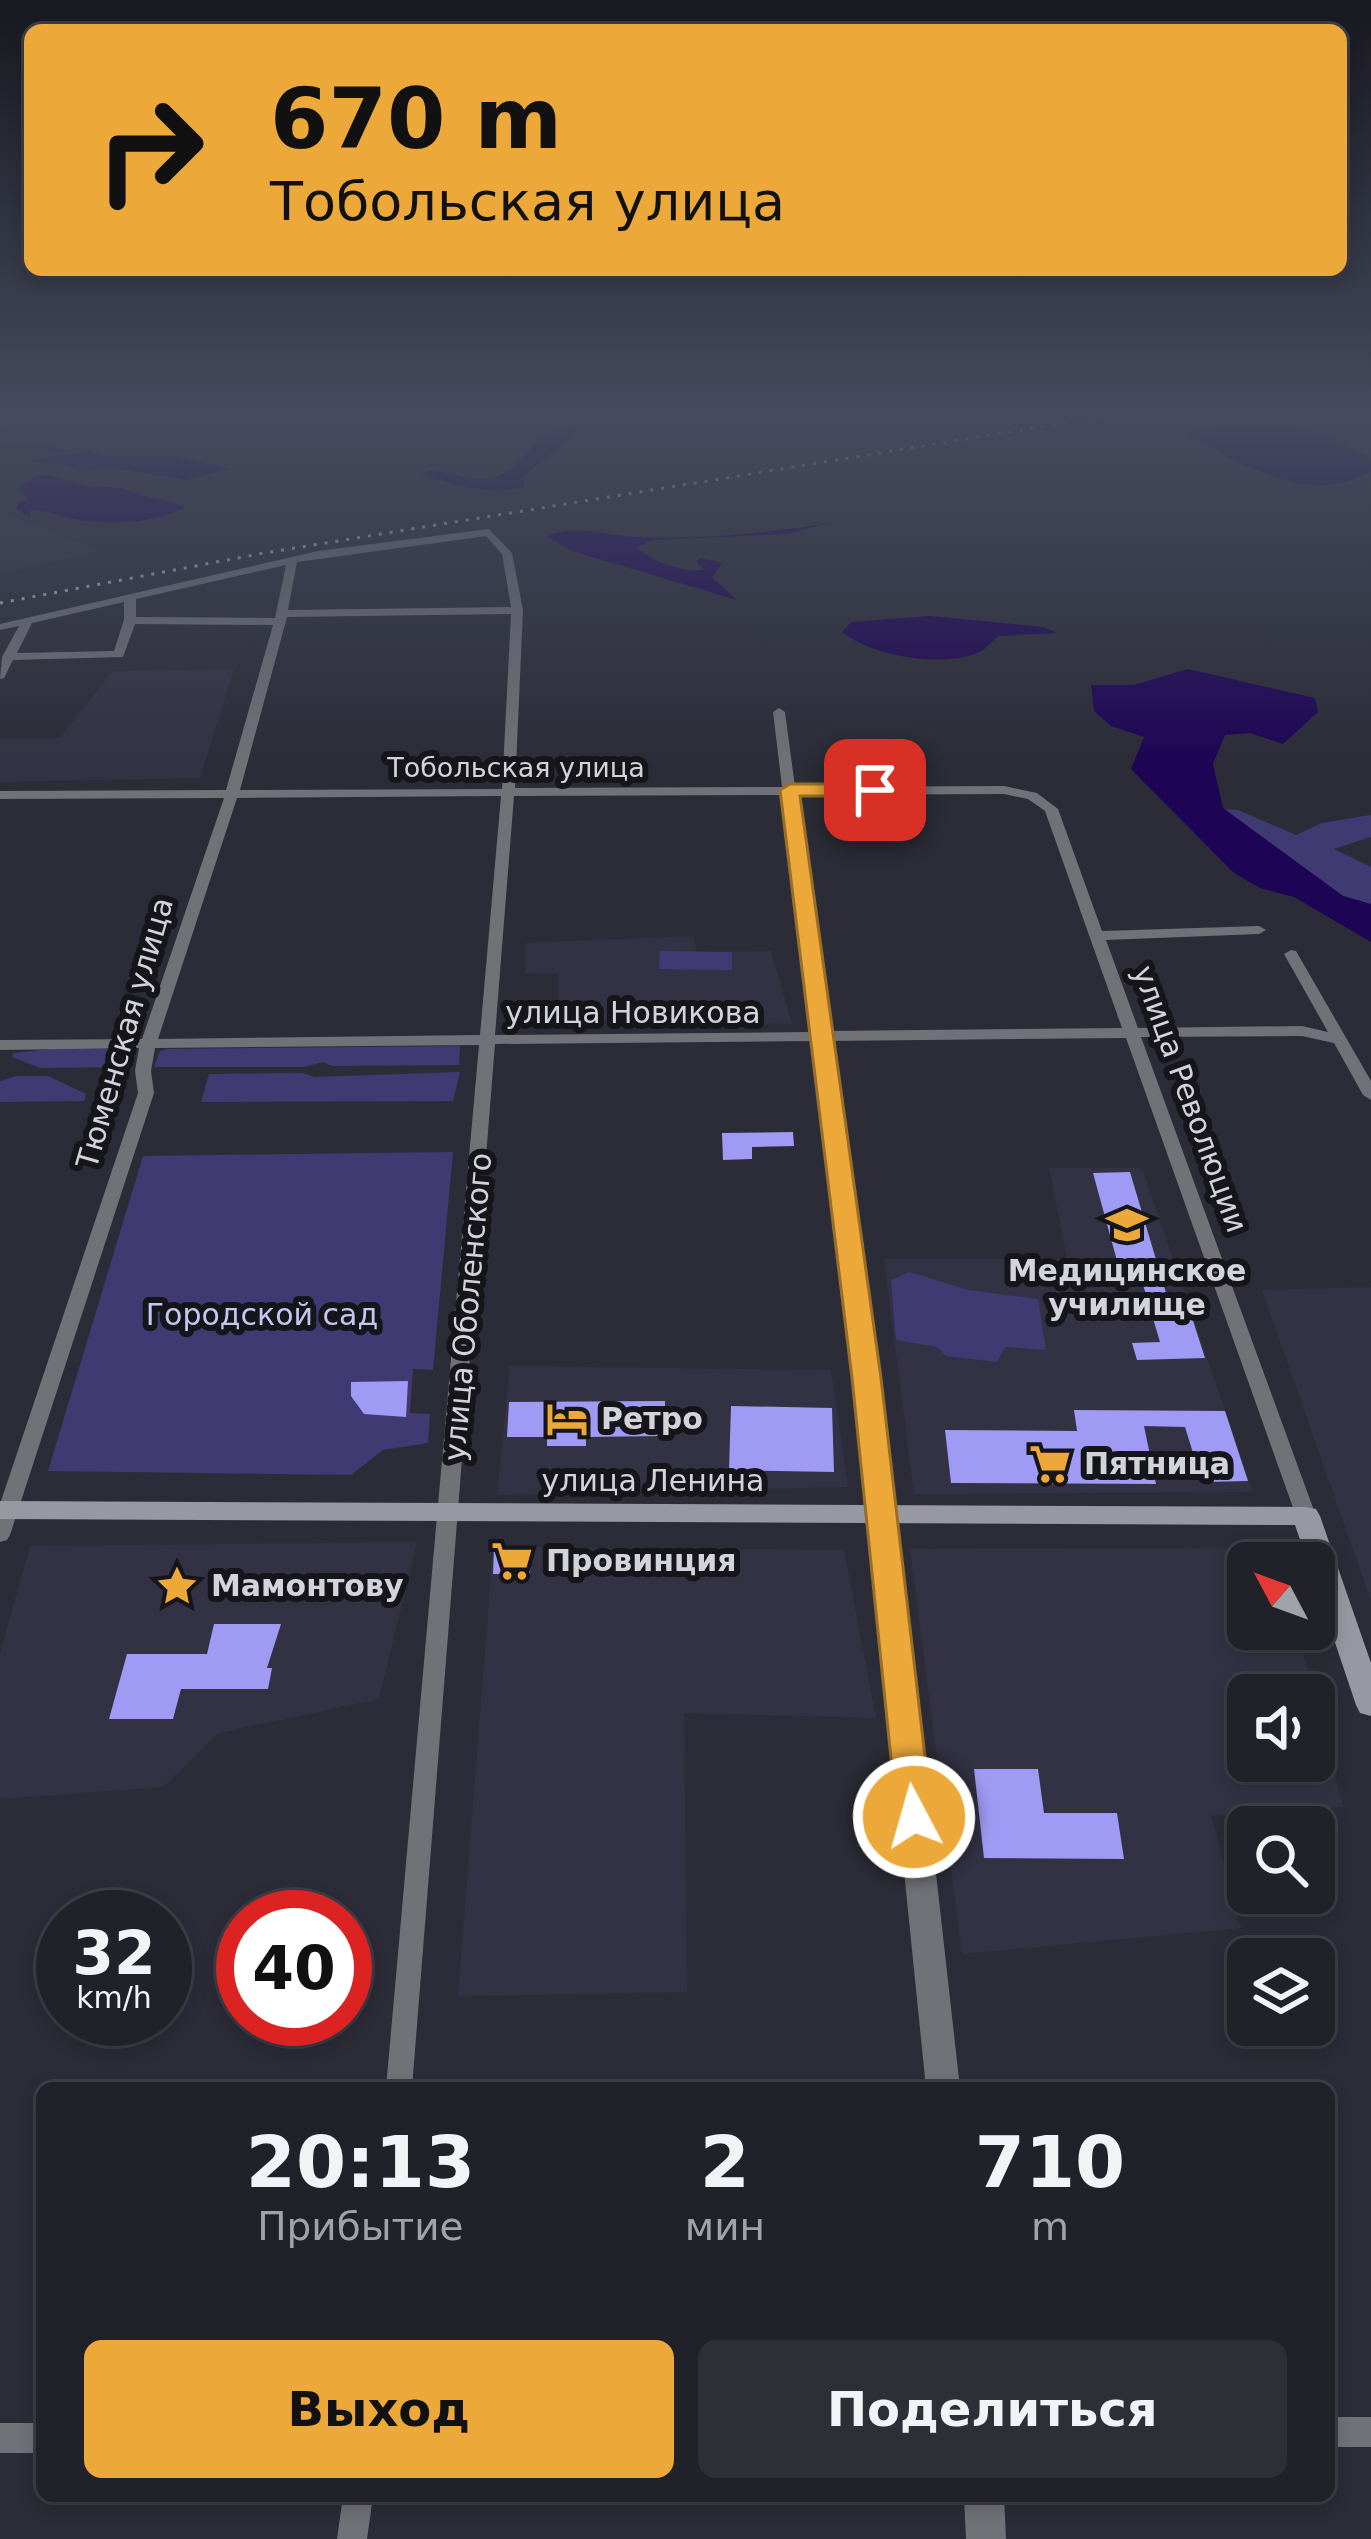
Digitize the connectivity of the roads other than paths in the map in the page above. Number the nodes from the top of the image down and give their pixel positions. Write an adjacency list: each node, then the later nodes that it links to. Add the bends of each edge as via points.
1 (292, 562): 2 (street); 3 (street, улица Оболенского, via 488,532 507,553); 4 (street, Тюменская улица)
2 (130, 595): 5 (street); 6 (street)
3 (517, 610): 4 (street); 12 (street, улица Оболенского)
4 (282, 618): 6 (street); 13 (street, Тюменская улица)
5 (28, 620): 7 (street); 8 (street)
6 (130, 620): 8 (street, via 118,654)
7 (0, 627)
8 (8, 657): 9 (street)
9 (0, 675)
10 (779, 712): 11 (street)
11 (790, 790): 12 (street, Тобольская улица); 15 (street, Тобольская улица); 20 (street)
12 (508, 793): 13 (street, Тобольская улица); 22 (street, улица Оболенского)
13 (229, 794): 14 (street, Тобольская улица); 23 (street, Тюменская улица)
14 (0, 795)
15 (1032, 796): 17 (street, улица Революции, via 1052,809)
16 (1259, 929): 17 (street)
17 (1096, 936): 19 (street, улица Революции)
18 (1291, 954): 21 (street)
19 (1130, 1035): 20 (street, улица Новикова); 21 (street, улица Новикова, via 1302,1031); 28 (street, улица Революции)
20 (824, 1039): 22 (street, улица Новикова); 27 (street)
21 (1336, 1039): 25 (street)
22 (490, 1040): 23 (street, улица Новикова); 26 (street, улица Оболенского)
23 (148, 1044): 24 (street, улица Новикова); 29 (street, Тюменская улица, via 146,1093)
24 (0, 1045)
25 (1371, 1095)
26 (451, 1513): 27 (main road, улица Ленина); 29 (main road, улица Ленина); 32 (street, улица Оболенского)
27 (882, 1516): 28 (main road, улица Ленина); 33 (street)
28 (1306, 1516): 30 (main road, улица Революции)
29 (3, 1518)
30 (1362, 1645): 31 (main road, улица Революции)
31 (1371, 1705)
32 (400, 2082)
33 (942, 2082)
34 (1335, 2432): 35 (street)
35 (1371, 2432)
36 (0, 2438): 37 (street)
37 (36, 2438)
38 (357, 2502): 40 (street)
39 (984, 2502): 41 (street)
40 (352, 2539)
41 (986, 2539)

